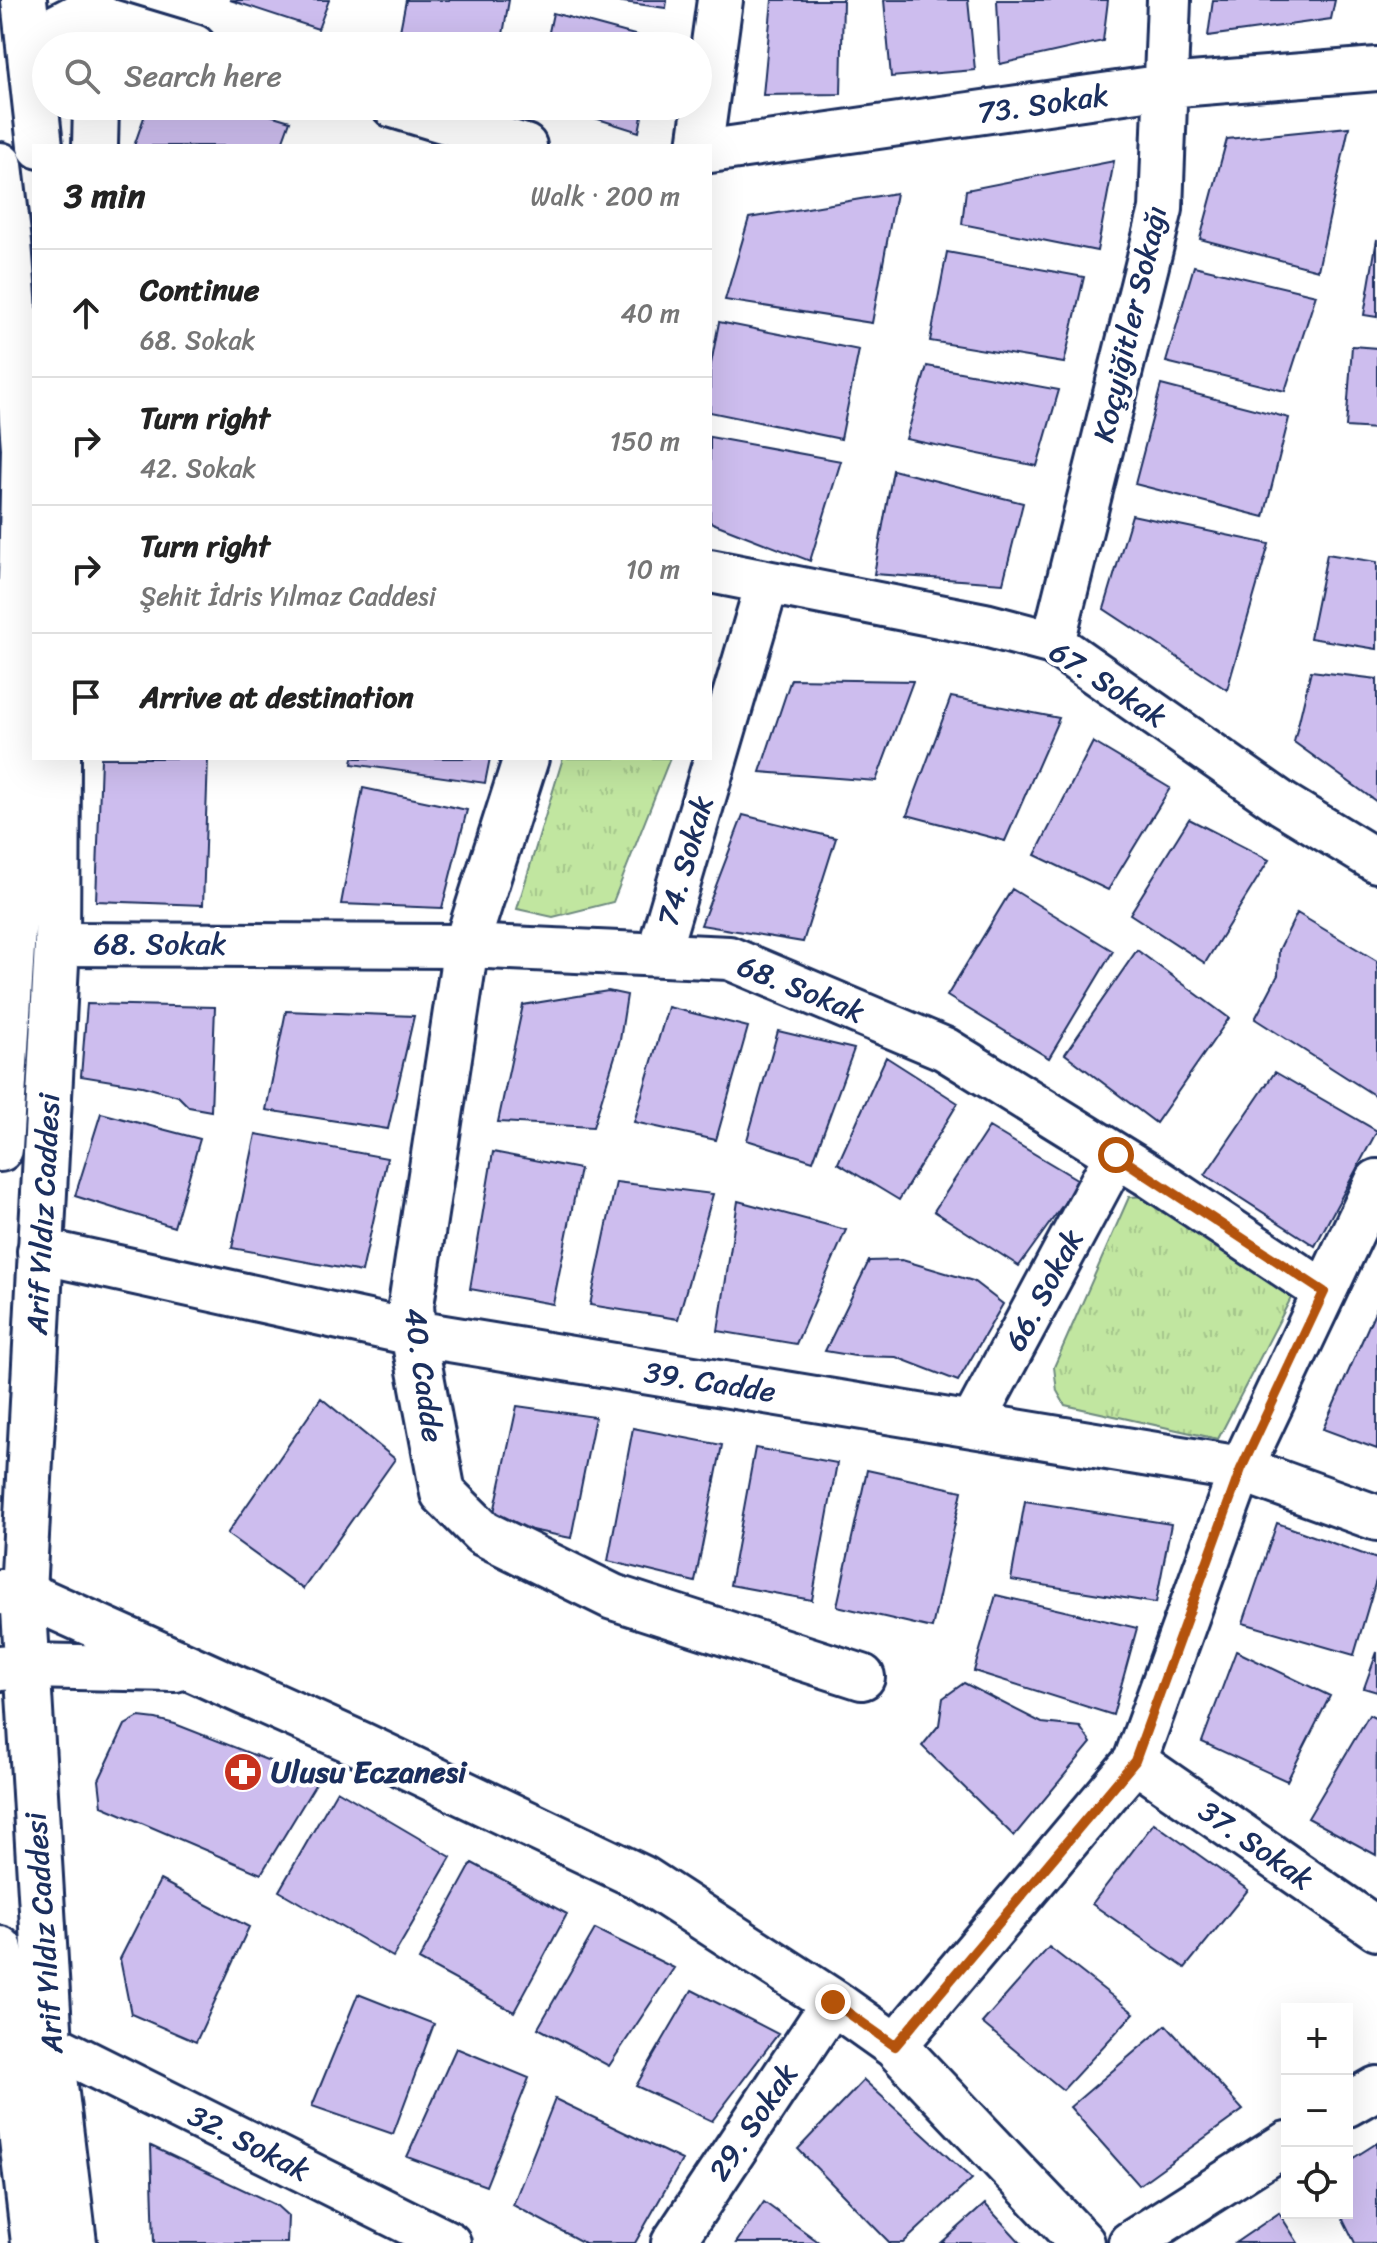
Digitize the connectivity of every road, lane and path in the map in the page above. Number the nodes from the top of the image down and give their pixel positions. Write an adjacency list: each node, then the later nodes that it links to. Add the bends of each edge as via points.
1 (720, 0): 6 (street)
2 (1169, 0): 8 (street, Koçyiğitler Sokağı)
3 (89, 20): 4 (street); 5 (street)
4 (18, 30): 9 (street)
5 (137, 32)
6 (712, 58)
7 (1377, 69): 8 (street, 73. Sokak)
8 (1166, 86): 18 (street, 73. Sokak); 22 (street, Koçyiğitler Sokağı, via 1161,209)
9 (32, 104)
10 (35, 120): 14 (street)
11 (96, 120): 15 (street)
12 (439, 120): 16 (street)
13 (704, 120): 17 (street)
14 (40, 144)
15 (95, 144)
16 (518, 144)
17 (700, 144)
18 (712, 151)
19 (0, 165): 29 (street, Arif Yıldız Caddesi, via 24,448 13,930)
20 (712, 571): 21 (street, 67. Sokak)
21 (767, 584): 22 (street, 67. Sokak); 28 (street, 74. Sokak)
22 (1053, 643): 25 (street, 67. Sokak, via 1283,804)
23 (58, 760): 26 (street, Arif Yıldız Caddesi)
24 (525, 760): 27 (street, 40. Cadde)
25 (1377, 861)
26 (57, 944): 27 (street, 68. Sokak); 32 (street, Arif Yıldız Caddesi)
27 (466, 946): 28 (street, 68. Sokak); 34 (street, 40. Cadde, via 411,1305)
28 (658, 954): 30 (street, 68. Sokak, via 729,958 945,1049)
29 (0, 1149)
30 (1116, 1155): 33 (street, 68. Sokak); 35 (street, 66. Sokak)
31 (1377, 1181): 33 (street)
32 (40, 1251): 34 (street, 39. Cadde); 38 (street, Arif Yıldız Caddesi)
33 (1324, 1292): 36 (street)
34 (413, 1333): 35 (street, 39. Cadde); 41 (street, 40. Cadde, via 443,1493 483,1533 613,1597)
35 (972, 1424): 36 (street, 39. Cadde)
36 (1241, 1469): 37 (street, 39. Cadde); 42 (street)
37 (1377, 1518)
38 (12, 1593): 39 (street, Arif Yıldız Caddesi); 40 (street)
39 (14, 1667): 40 (street); 46 (street, Arif Yıldız Caddesi)
40 (193, 1669): 45 (street, via 642,1878)
41 (862, 1677)
42 (1135, 1761): 43 (street, 37. Sokak); 47 (street)
43 (1377, 1929)
44 (0, 1949): 51 (street, Arif Yıldız Caddesi)
45 (833, 2002): 47 (street); 54 (street, 29. Sokak)
46 (50, 2044): 52 (street, Arif Yıldız Caddesi); 53 (street, 32. Sokak)
47 (895, 2046): 55 (street)
48 (1377, 2088): 49 (street)
49 (1353, 2102)
50 (1281, 2147): 56 (street)
51 (34, 2243)
52 (74, 2243)
53 (449, 2243)
54 (673, 2243)
55 (1082, 2243)
56 (1130, 2243)

